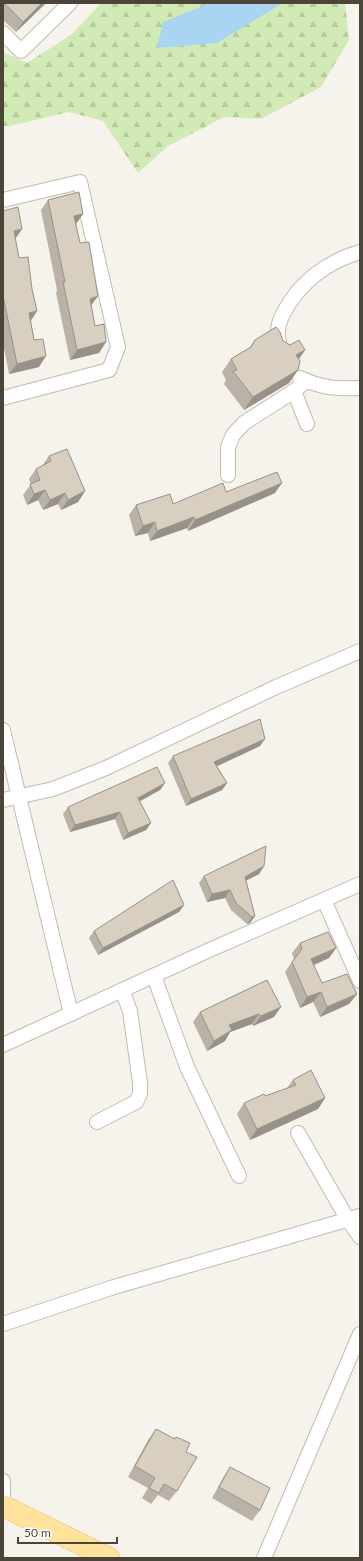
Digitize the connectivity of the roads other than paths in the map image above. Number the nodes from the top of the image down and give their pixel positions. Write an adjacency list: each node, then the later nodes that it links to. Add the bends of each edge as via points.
1 (70, 3): 2 (street, via 21,50)
2 (3, 33)
3 (3, 200): 8 (street, via 80,182 118,347 109,370)
4 (360, 252): 5 (street, via 322,269 290,300 279,323 277,336)
5 (280, 348)
6 (360, 388): 7 (street, via 336,389 303,380)
7 (294, 391): 9 (street); 10 (street, via 244,423 233,435 228,447)
8 (3, 398)
9 (307, 424)
10 (228, 475)
11 (360, 651): 13 (street, via 269,690 106,768 53,789)
12 (3, 730): 13 (street)
13 (19, 796): 14 (street); 20 (street)
14 (3, 800)
15 (360, 884): 16 (street)
16 (324, 900): 17 (street); 18 (street)
17 (154, 976): 19 (street); 24 (street, via 187,1067)
18 (360, 981)
19 (122, 990): 20 (street); 22 (street, via 130,1011 140,1094 136,1102)
20 (71, 1014): 21 (street)
21 (3, 1045)
22 (97, 1122)
23 (298, 1133): 25 (street)
24 (239, 1176)
25 (354, 1218): 26 (street); 27 (street, via 114,1287)
26 (360, 1237)
27 (3, 1324)
28 (360, 1334): 32 (street)
29 (3, 1481): 30 (street)
30 (3, 1506): 31 (main road)
31 (109, 1558)
32 (264, 1558)

